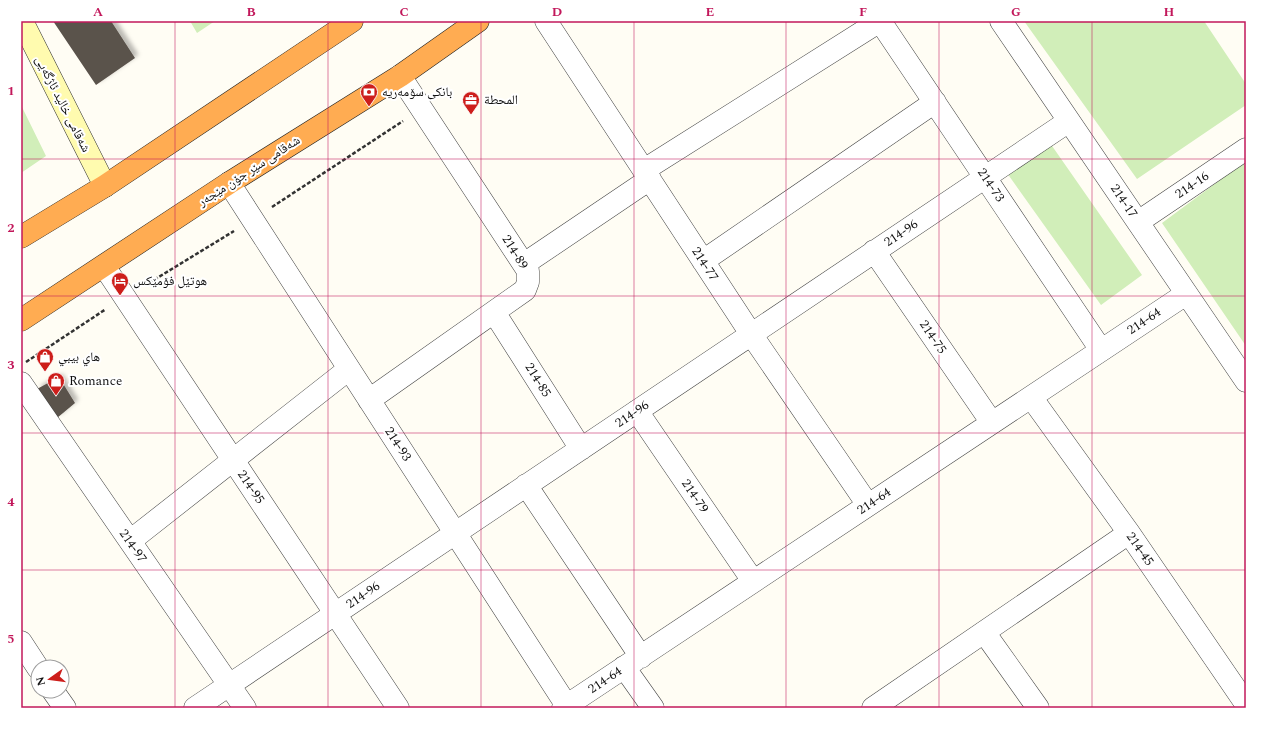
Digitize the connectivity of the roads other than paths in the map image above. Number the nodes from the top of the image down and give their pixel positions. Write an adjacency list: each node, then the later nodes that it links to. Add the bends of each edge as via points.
1 (22, 21): 14 (street, شەقامی خالید ئاژگەیی)
2 (352, 21): 14 (highway)
3 (478, 21): 7 (highway, شەقامی سێر جۆن مێجەر)
4 (546, 21): 11 (street, 214-77)
5 (880, 21): 8 (street, 214-73); 11 (street)
6 (1001, 21): 9 (street, 214-17)
7 (400, 76): 13 (highway, شەقامی سێر جۆن مێجەر); 19 (street, 214-89)
8 (935, 102): 12 (street, 214-73); 18 (street)
9 (1069, 120): 12 (street, 214-96); 15 (street, 214-17)
10 (1246, 149): 15 (street, 214-16)
11 (647, 175): 18 (street, 214-77); 19 (street)
12 (985, 177): 17 (street, 214-96); 25 (street, 214-73)
13 (229, 183): 20 (highway, شەقامی سێر جۆن مێجەر); 26 (street, 214-93)
14 (105, 186): 16 (highway)
15 (1138, 222): 21 (street, 214-17)
16 (21, 237)
17 (874, 251): 24 (street, 214-96); 32 (street, 214-75)
18 (703, 261): 24 (street, 214-77)
19 (524, 264): 22 (street, 214-89, via 528,271 525,290)
20 (104, 266): 23 (highway, شەقامی سێر جۆن مێجەر); 34 (street, 214-95)
21 (1186, 294): 25 (street, 214-64); 27 (street, 214-17)
22 (494, 312): 30 (street, 214-89); 33 (street, 214-85)
23 (21, 320)
24 (751, 334): 31 (street, 214-96); 36 (street, 214-77)
25 (1101, 350): 29 (street, 214-64)
26 (349, 369): 30 (street, 214-93); 34 (street)
27 (1246, 381)
28 (21, 383): 39 (street, 214-97)
29 (1031, 397): 32 (street, 214-64); 38 (street, 214-45)
30 (369, 400): 37 (street, 214-93)
31 (637, 411): 33 (street, 214-96); 40 (street, 214-79)
32 (992, 423): 36 (street, 214-64)
33 (581, 449): 35 (street, 214-96)
34 (233, 461): 39 (street); 41 (street, 214-95)
35 (526, 485): 37 (street, 214-96); 45 (street)
36 (868, 505): 40 (street, 214-64)
37 (455, 533): 41 (street, 214-96); 49 (street, 214-93)
38 (1129, 533): 42 (street); 48 (street, 214-45)
39 (130, 541): 46 (street, 214-97)
40 (753, 581): 45 (street, 214-64)
41 (335, 614): 46 (street, 214-96); 53 (street, 214-95)
42 (984, 632): 55 (street); 56 (street)
43 (21, 642): 44 (street)
44 (32, 659)
45 (632, 662): 49 (street, 214-64); 54 (street)
46 (229, 685): 51 (street, 214-96); 52 (street, 214-97)
47 (58, 699): 50 (street)
48 (1246, 704)
49 (565, 707)
50 (64, 708)
51 (196, 708)
52 (245, 708)
53 (398, 708)
54 (653, 708)
55 (873, 708)
56 (1038, 708)

